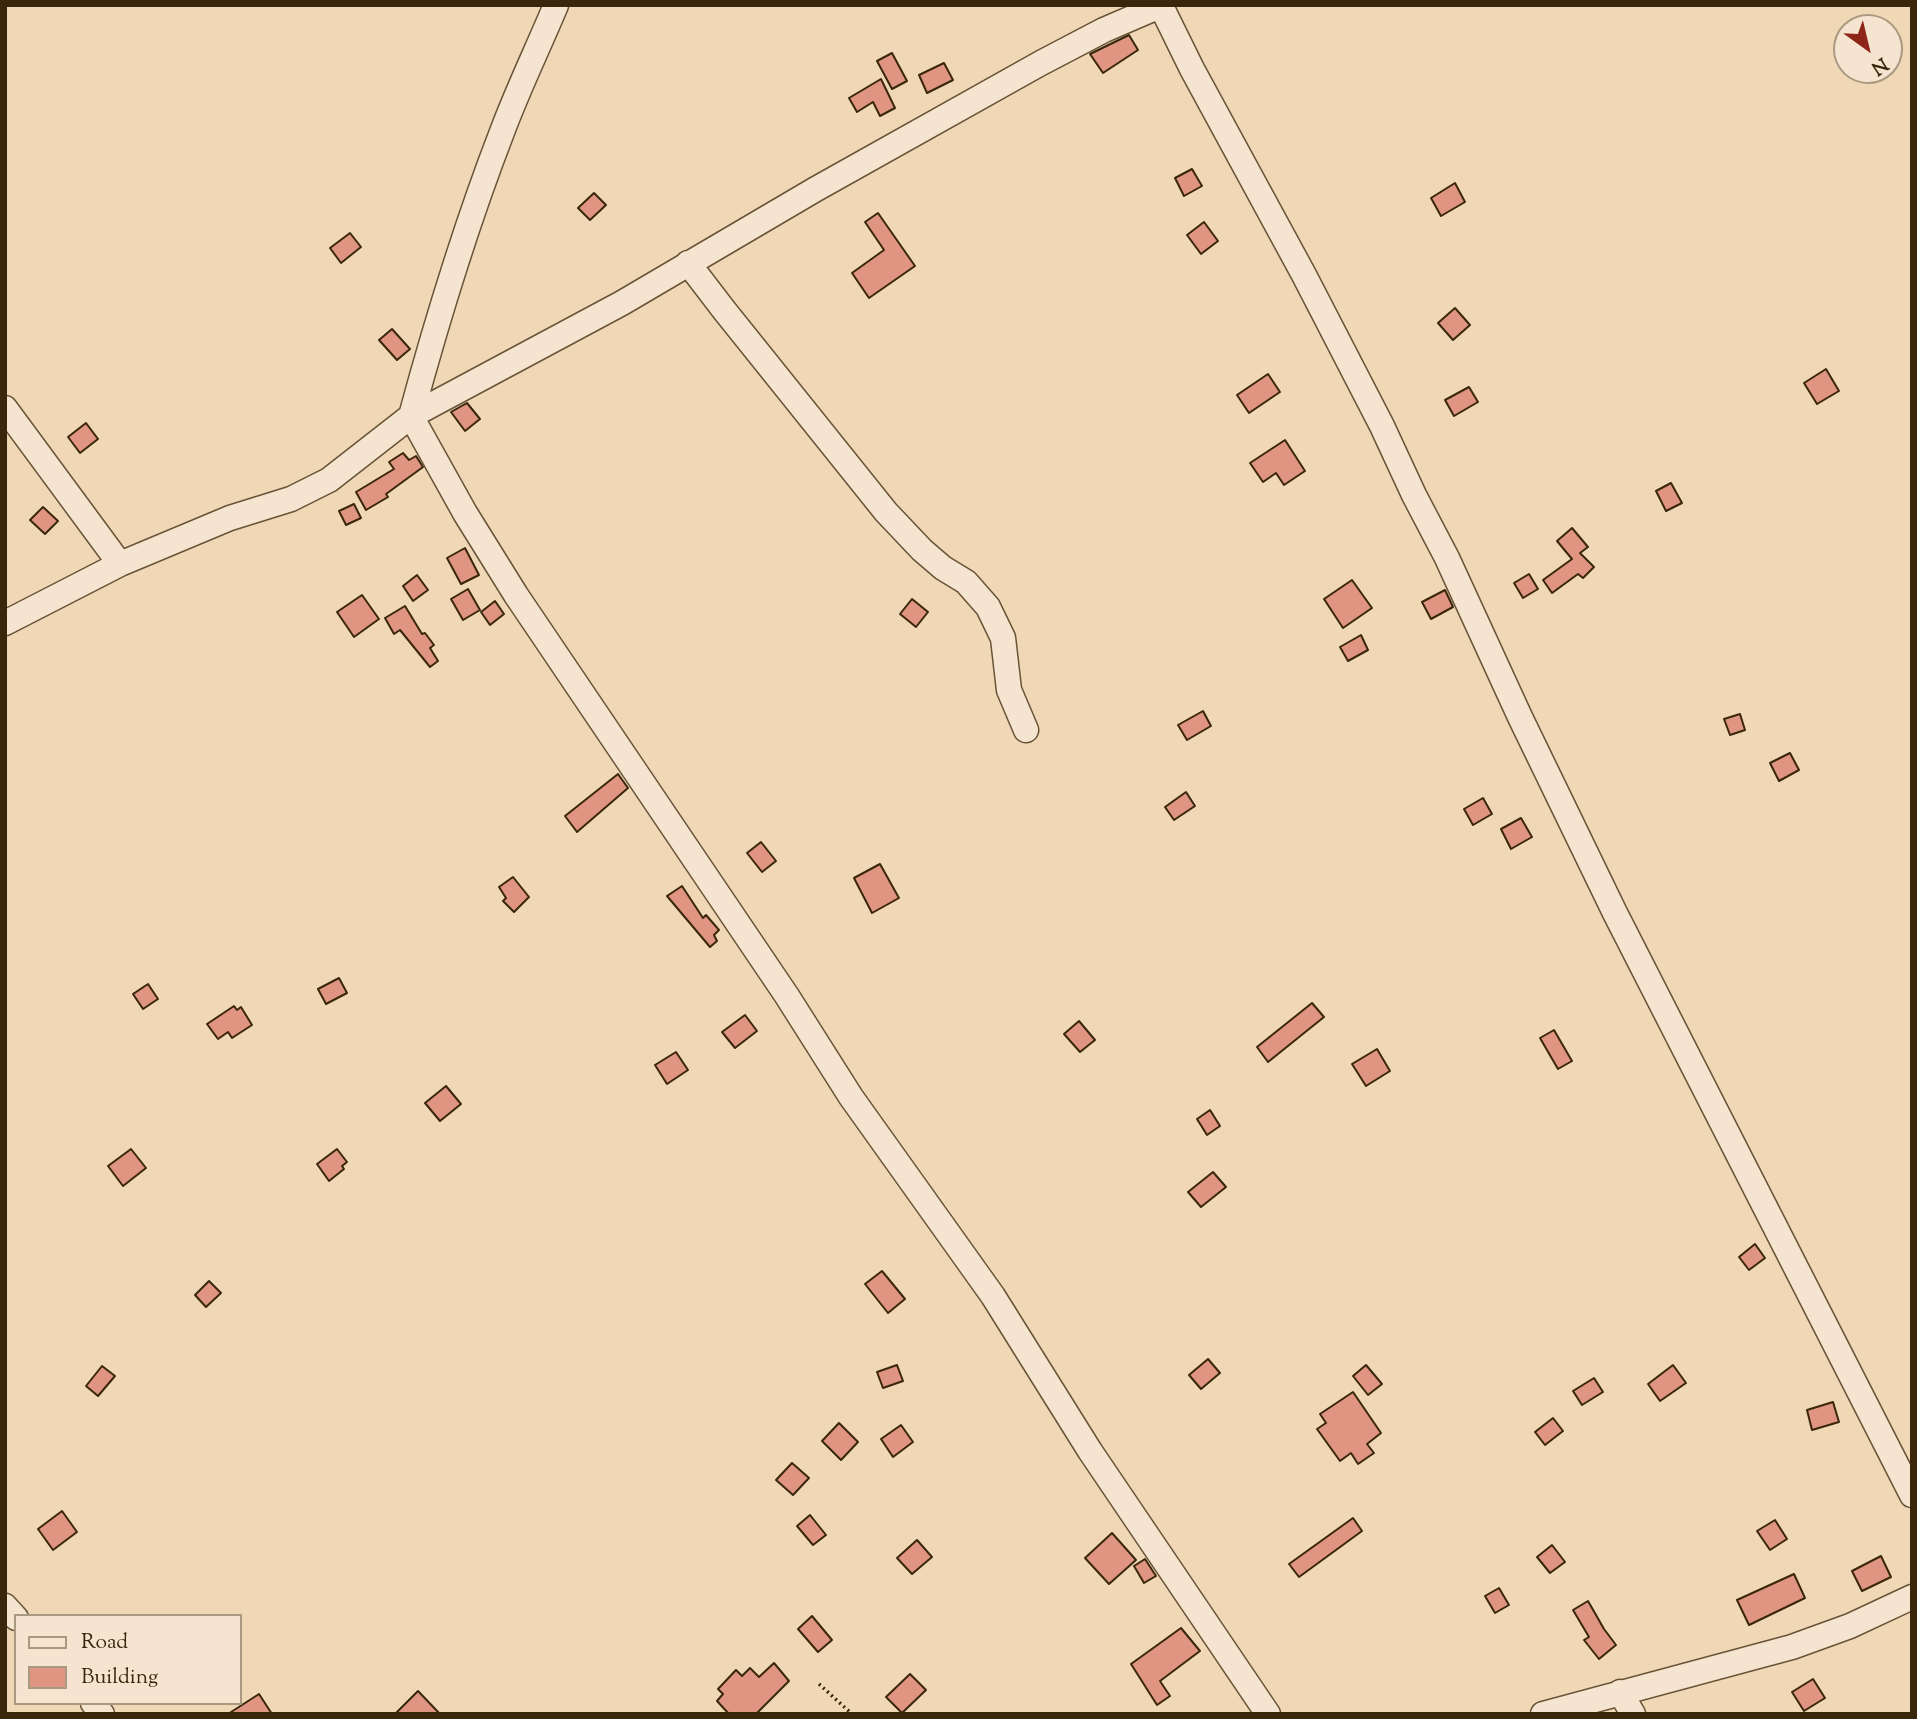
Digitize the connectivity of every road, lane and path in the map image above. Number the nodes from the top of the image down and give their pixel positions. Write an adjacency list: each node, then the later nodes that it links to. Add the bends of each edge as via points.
1 (556, 5): 5 (street, via 467,227)
2 (1162, 5): 3 (street, via 1041,63); 9 (street, via 1382,426 1603,889)
3 (688, 263): 5 (street); 8 (street, via 886,512 922,551 966,582 988,607 1003,638 1009,690)
4 (5, 408): 6 (street)
5 (411, 416): 6 (street, via 319,485); 14 (street, via 516,595 851,1097 993,1296 1090,1451)
6 (120, 564): 7 (street)
7 (5, 623)
8 (1026, 730)
9 (1912, 1495)
10 (1912, 1597): 12 (street, via 1792,1647)
11 (819, 1684): 13 (path)
12 (1620, 1692): 15 (street); 16 (street)
13 (852, 1714)
14 (1268, 1714)
15 (1543, 1714)
16 (1633, 1714)

